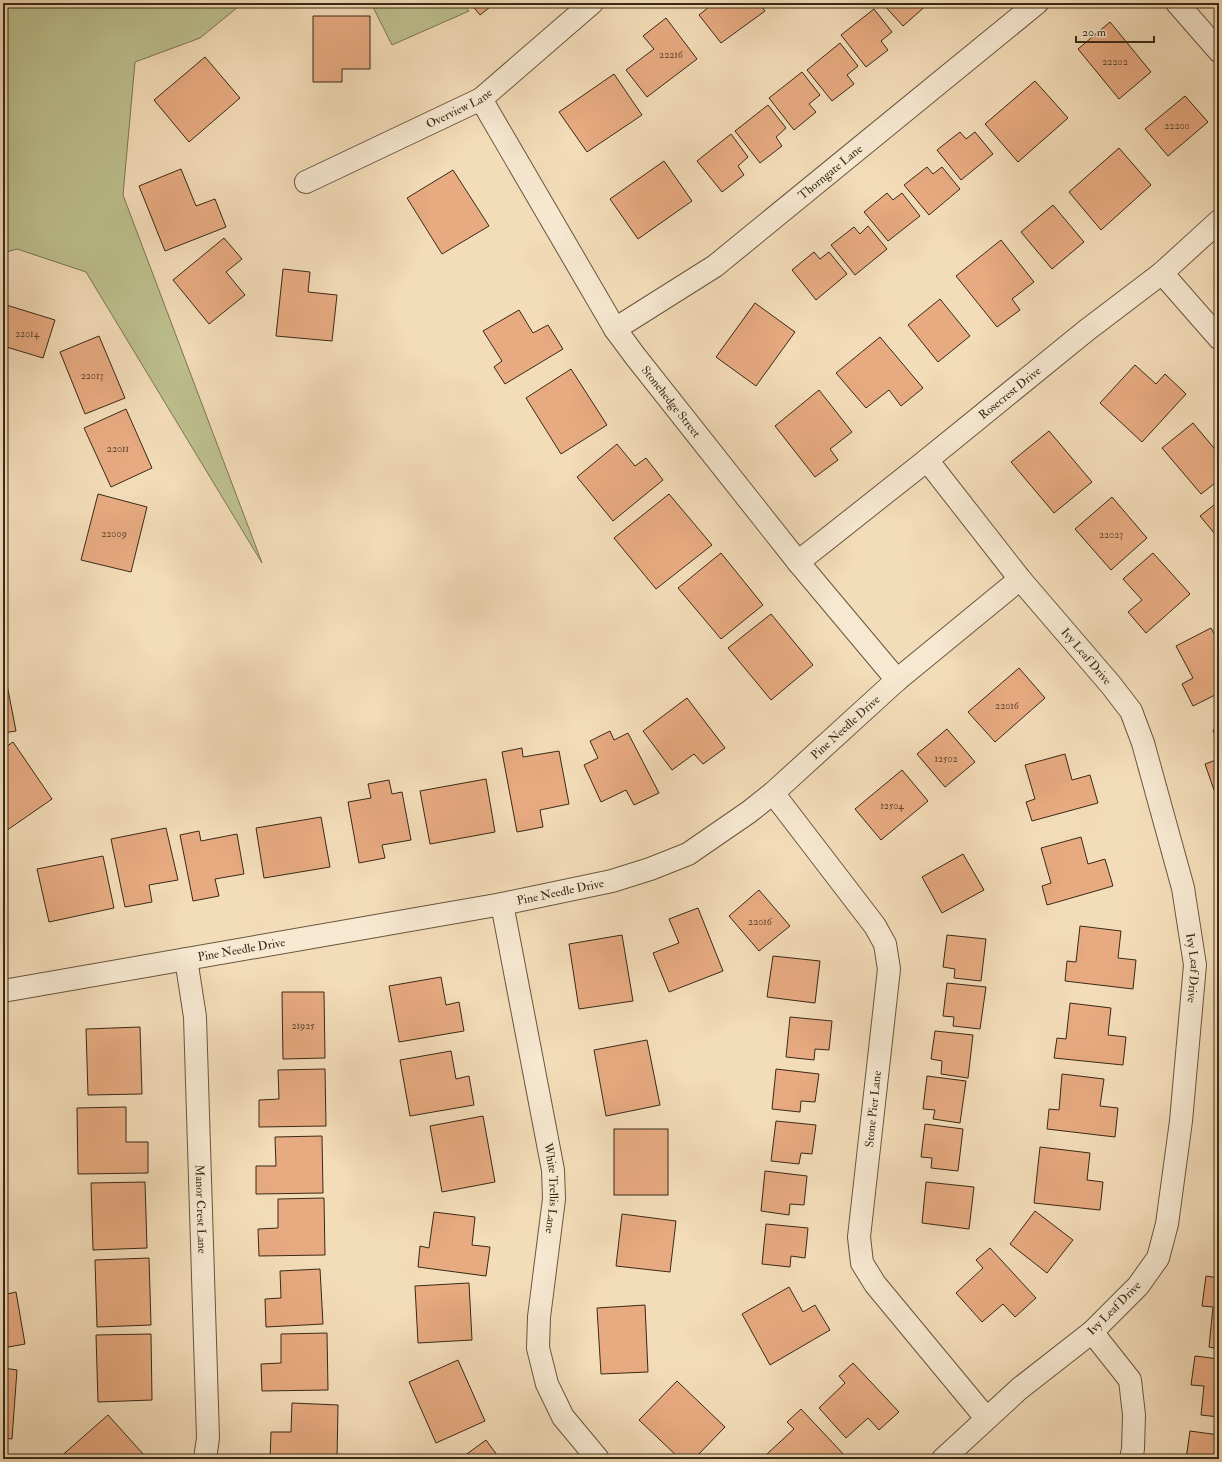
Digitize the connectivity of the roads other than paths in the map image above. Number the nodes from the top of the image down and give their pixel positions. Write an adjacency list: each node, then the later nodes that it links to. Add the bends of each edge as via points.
1 (592, 3): 5 (street, Overview Lane)
2 (1037, 3): 9 (street, Thorngate Lane, via 715,266)
3 (1177, 3): 4 (street)
4 (1219, 51)
5 (481, 99): 6 (street, Overview Lane); 9 (street, Stonehedge Street)
6 (306, 182)
7 (1219, 221): 8 (street, Rosecrest Drive)
8 (1162, 273): 10 (street); 11 (street, Rosecrest Drive, via 1087,330)
9 (616, 329): 12 (street, Stonehedge Street)
10 (1219, 338)
11 (927, 460): 12 (street, Rosecrest Drive); 13 (street, Ivy Leaf Drive)
12 (798, 562): 14 (street, Stonehedge Street)
13 (1020, 579): 14 (street, Pine Needle Drive); 19 (street, Ivy Leaf Drive, via 1131,711 1143,743 1183,888 1195,965 1181,1121 1167,1224 1158,1258 1138,1286)
14 (897, 680): 15 (street, Pine Needle Drive)
15 (773, 793): 16 (street, Pine Needle Drive, via 688,854 612,881); 20 (street, Stone Pier Lane, via 875,926 885,944 889,970 859,1237 862,1263 876,1284)
16 (502, 904): 17 (street, Pine Needle Drive); 22 (street, White Trellis Lane, via 553,1170 554,1200 539,1317 538,1348 547,1384 563,1417)
17 (186, 959): 18 (street, Pine Needle Drive); 21 (street, Manor Crest Lane, via 195,1017 208,1438)
18 (3, 991)
19 (1092, 1332): 20 (street, Ivy Leaf Drive); 24 (street, via 1130,1380 1134,1415)
20 (986, 1418): 23 (street, Ivy Leaf Drive)
21 (205, 1459)
22 (598, 1459)
23 (943, 1459)
24 (1131, 1459)

